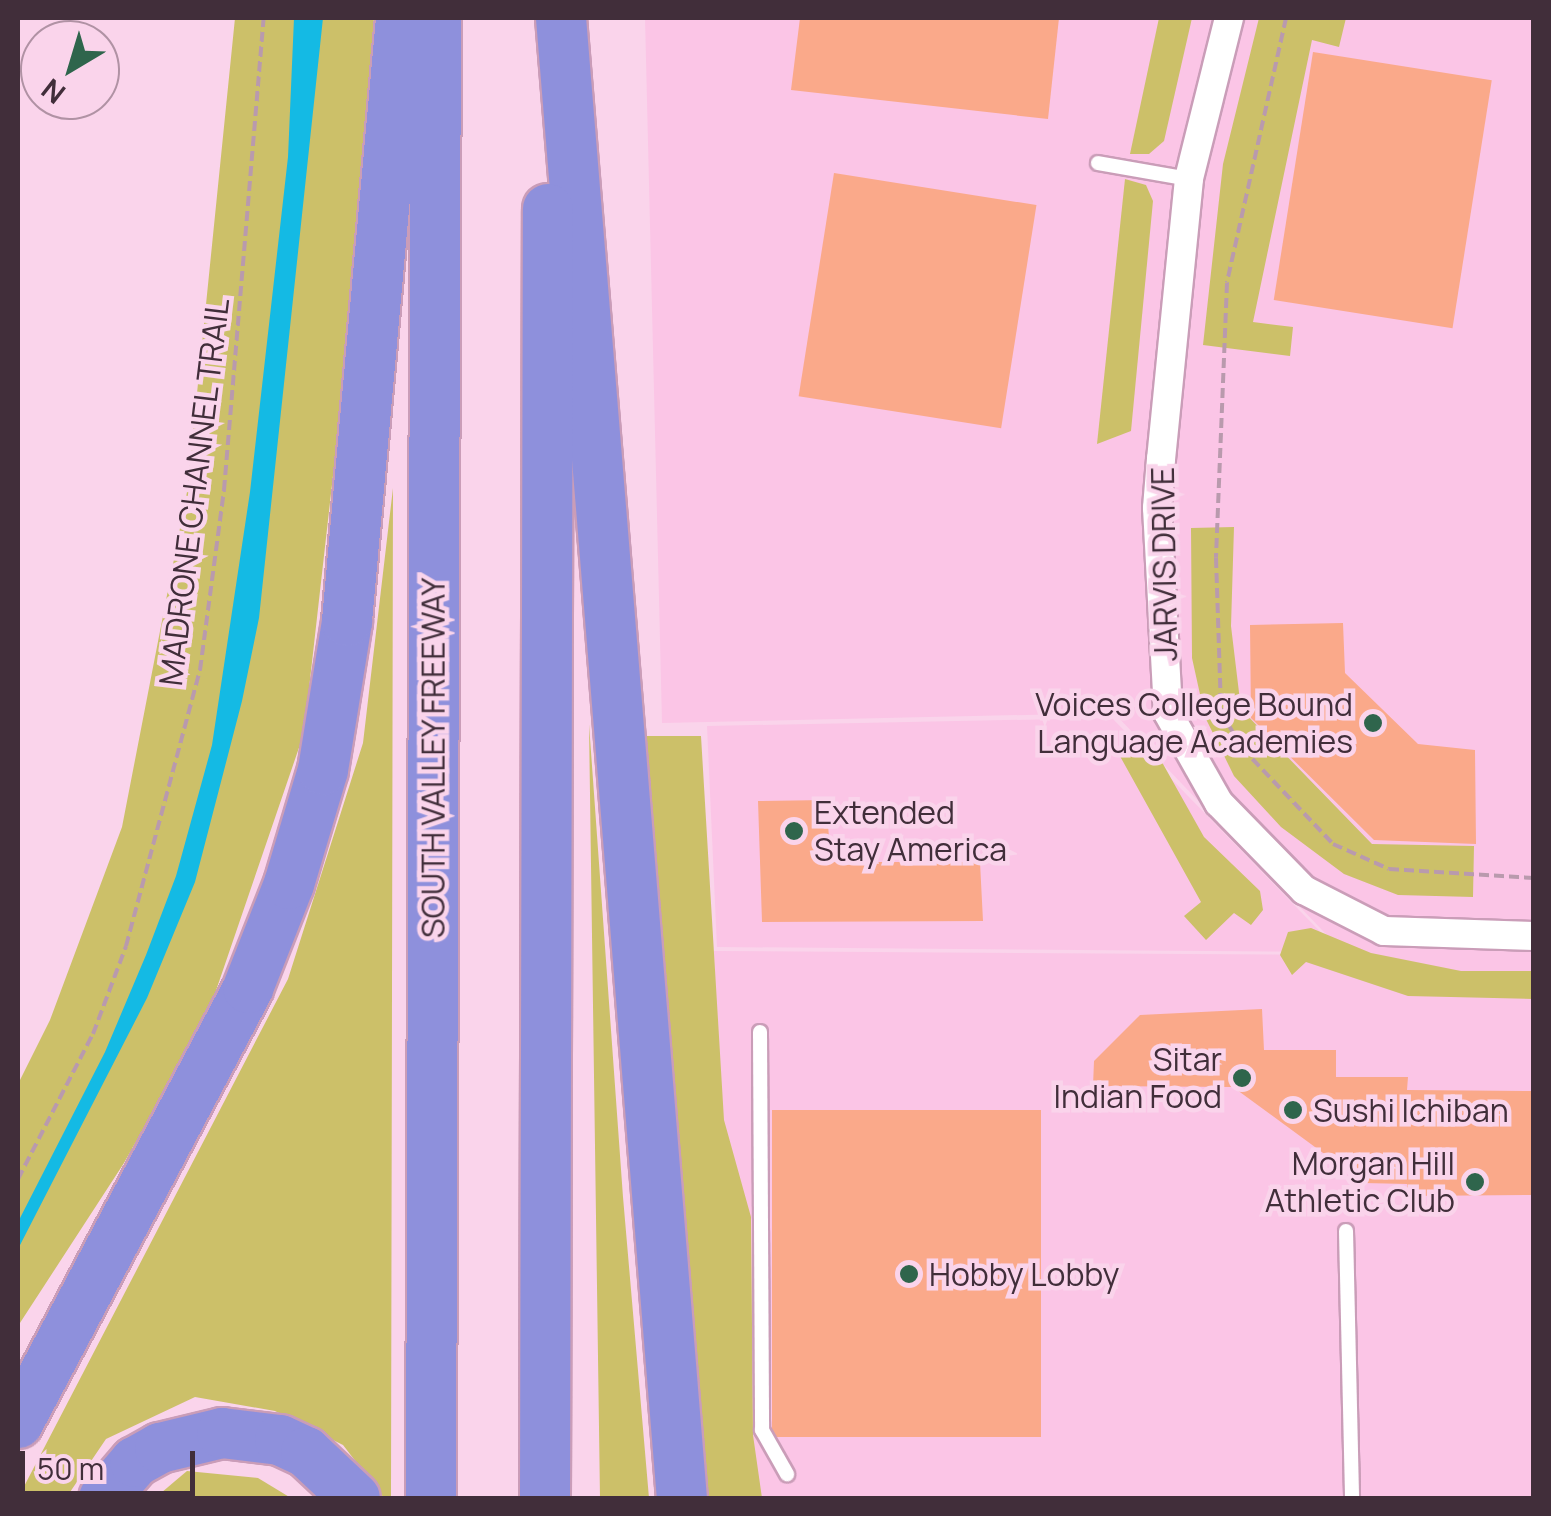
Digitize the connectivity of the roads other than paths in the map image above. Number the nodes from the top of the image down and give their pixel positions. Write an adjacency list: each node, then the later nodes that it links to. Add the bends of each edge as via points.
1 (400, 18): 11 (highway, via 347,621 323,770 289,884 241,1003)
2 (436, 18): 15 (highway, SOUTH VALLEY FREEWAY)
3 (548, 18): 16 (highway)
4 (561, 18): 17 (highway)
5 (1229, 18): 7 (street, JARVIS DRIVE)
6 (1098, 163): 7 (lane)
7 (1189, 179): 8 (street, JARVIS DRIVE, via 1157,508 1168,713 1218,803 1304,890 1384,930)
8 (1534, 936)
9 (760, 1032): 12 (lane, via 762,1430)
10 (1346, 1231): 18 (lane)
11 (18, 1423)
12 (787, 1474)
13 (104, 1498): 14 (highway, via 135,1462 160,1448 222,1433 280,1440 306,1452)
14 (355, 1498)
15 (431, 1498)
16 (545, 1498)
17 (682, 1498)
18 (1352, 1498)

